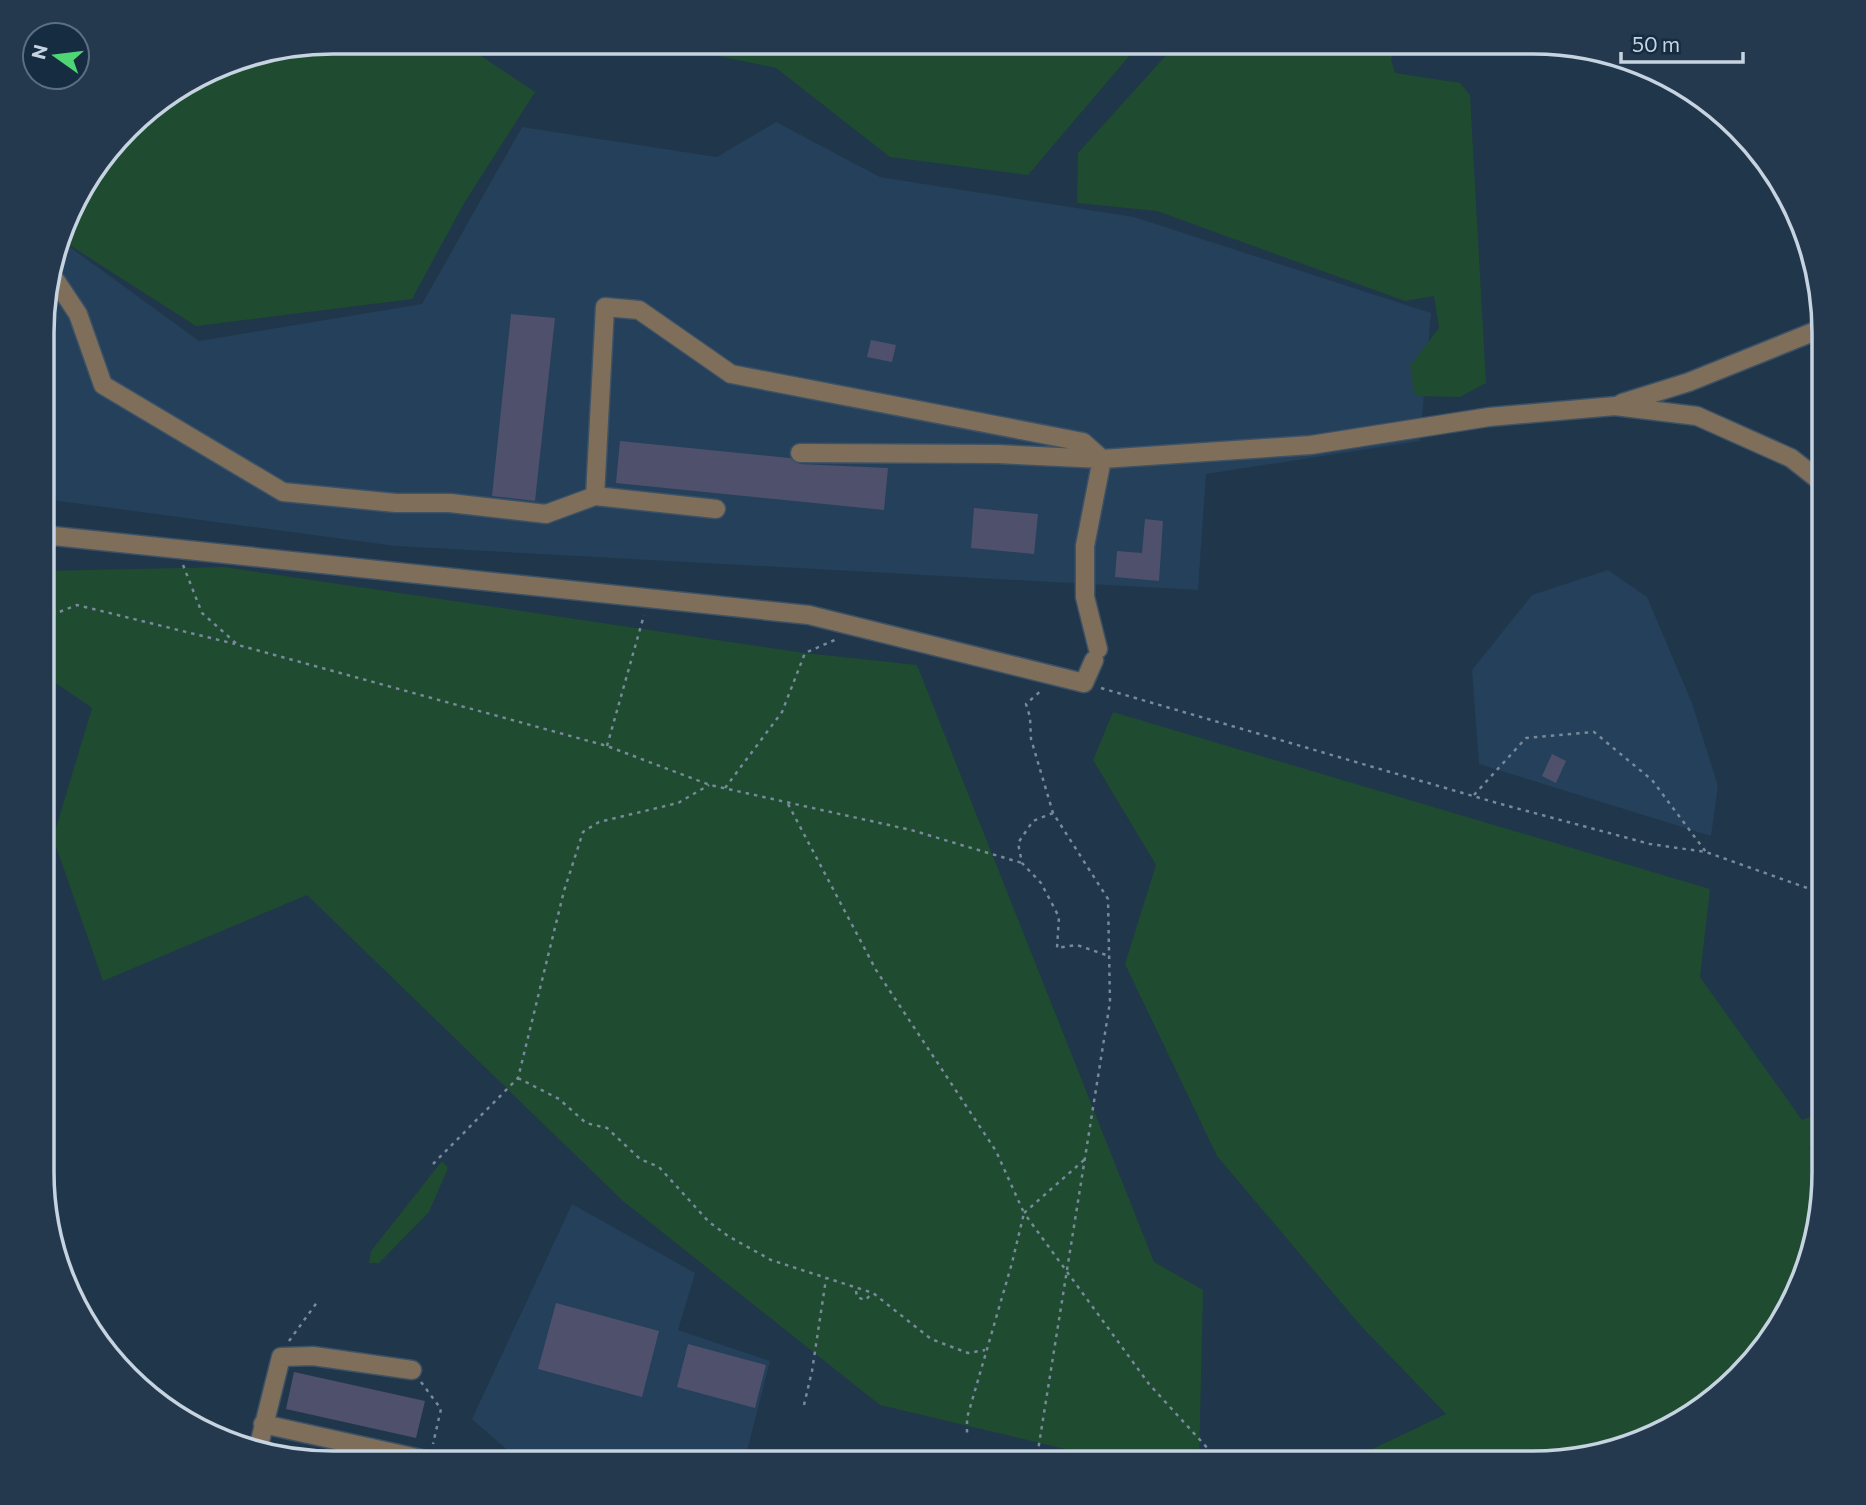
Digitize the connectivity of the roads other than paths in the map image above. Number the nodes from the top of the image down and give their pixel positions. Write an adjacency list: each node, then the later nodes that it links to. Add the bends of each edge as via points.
1 (59, 285): 7 (street, via 78,314 103,385 283,492 546,514)
2 (1812, 332): 3 (street)
3 (1615, 406): 5 (street, via 1489,417 1311,445); 6 (street, via 1697,415 1791,458)
4 (800, 453): 5 (street)
5 (1102, 459): 7 (street, via 1083,442 731,374 639,310 605,307); 9 (street, via 1085,545 1085,597 1096,654 1076,682 809,615)
6 (1812, 475)
7 (595, 496): 8 (street)
8 (716, 509)
9 (54, 536)
10 (412, 1370): 11 (street, via 313,1356 281,1357)
11 (263, 1424): 12 (street); 13 (street)
12 (260, 1441)
13 (383, 1451)

